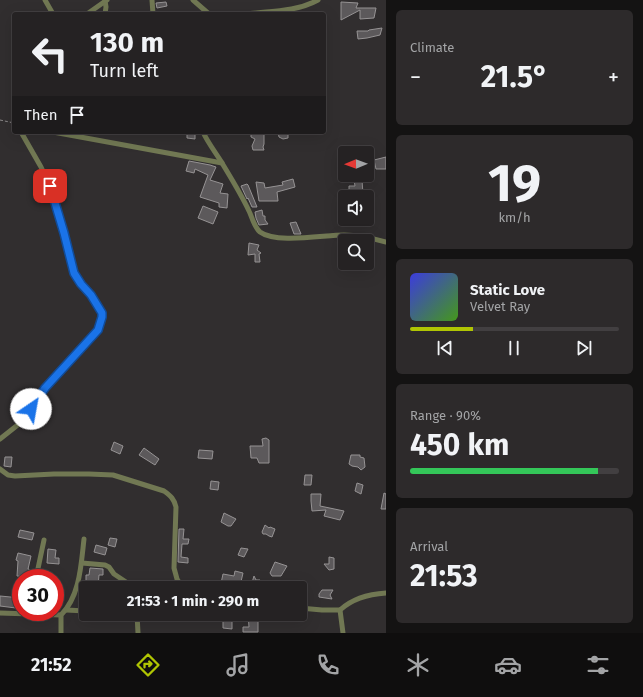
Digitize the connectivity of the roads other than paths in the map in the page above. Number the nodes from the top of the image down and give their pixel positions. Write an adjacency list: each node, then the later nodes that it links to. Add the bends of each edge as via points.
1 (45, 0): 6 (street)
2 (152, 0): 9 (street)
3 (193, 0): 10 (street)
4 (318, 0): 11 (street, via 296,9)
5 (106, 1): 7 (street); 8 (street)
6 (52, 12)
7 (90, 12)
8 (105, 12)
9 (153, 12)
10 (207, 12)
11 (270, 12)
12 (22, 134): 17 (street, via 50,186 74,273 91,295 102,317 98,330 45,388 24,420)
13 (64, 134): 15 (street)
14 (204, 134): 15 (street)
15 (222, 164): 16 (street, via 249,210 256,228 268,236 312,238 346,235)
16 (386, 242)
17 (0, 439)
18 (0, 469): 24 (street, via 8,475 15,476 113,475 164,491 174,500 176,507 174,568)
19 (84, 539): 21 (street)
20 (44, 540): 22 (street)
21 (82, 562): 23 (street, via 105,565); 27 (street, via 70,605)
22 (38, 569)
23 (124, 581)
24 (178, 581)
25 (386, 593): 28 (street, via 356,600)
26 (307, 609): 28 (street)
27 (66, 610): 29 (street)
28 (340, 610): 36 (street)
29 (79, 611)
30 (0, 613): 31 (street)
31 (12, 613)
32 (61, 621): 34 (street)
33 (138, 621): 35 (street)
34 (61, 633)
35 (138, 633)
36 (343, 633)

